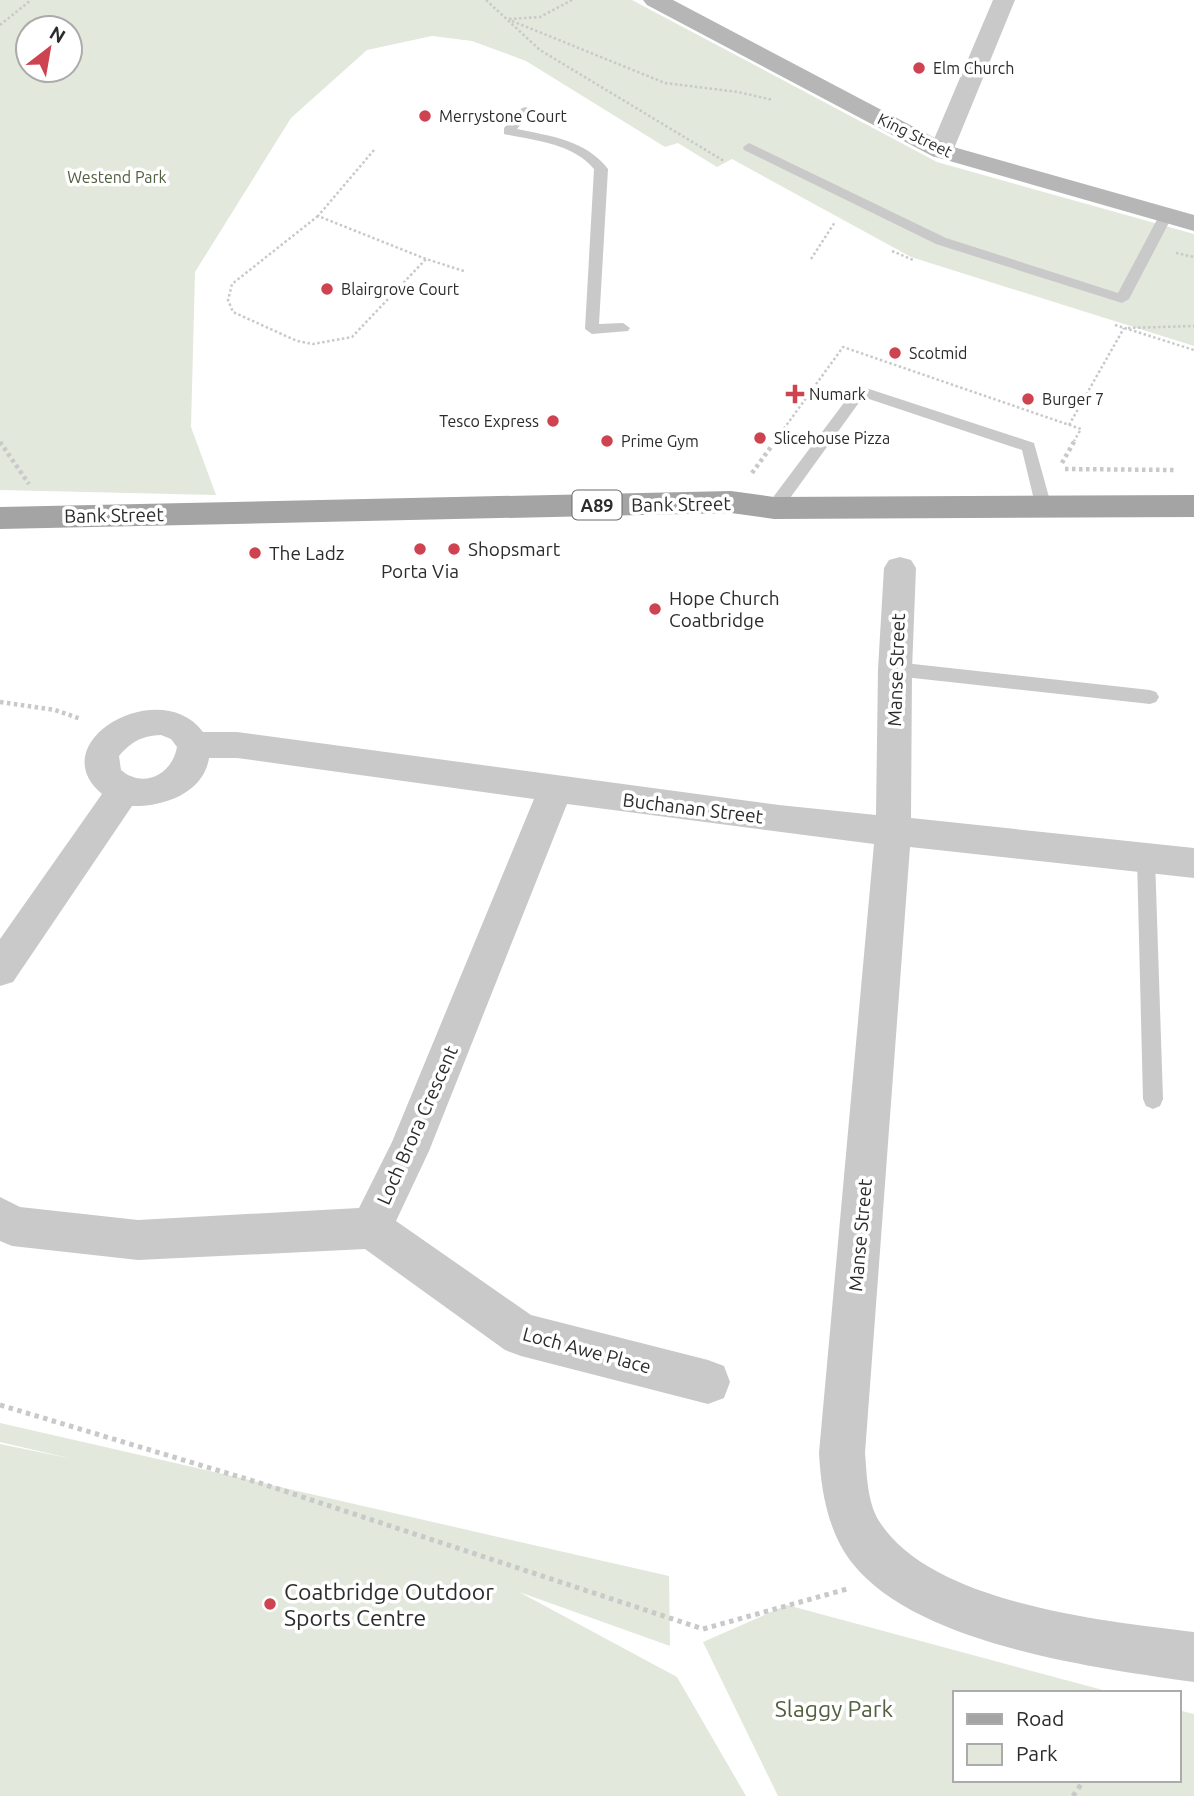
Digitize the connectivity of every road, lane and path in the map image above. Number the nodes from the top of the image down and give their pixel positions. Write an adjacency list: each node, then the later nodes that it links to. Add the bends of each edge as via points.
1 (31, 0): 7 (path)
2 (486, 0): 6 (path)
3 (572, 0): 6 (path, via 540,17)
4 (655, 0): 12 (street, King Street)
5 (1004, 0): 12 (street)
6 (508, 19): 10 (path, via 540,50)
7 (0, 24)
8 (526, 111): 21 (lane, via 508,131 581,151 601,169 592,329)
9 (749, 148): 13 (lane, via 941,241 1122,299)
10 (703, 149)
11 (374, 150): 14 (path)
12 (941, 151): 13 (street, King Street)
13 (1166, 215): 16 (street, King Street)
14 (318, 216): 18 (path); 18 (path, via 232,284 228,300 233,312 305,342 352,337)
15 (835, 222): 17 (path)
16 (1194, 223)
17 (811, 258)
18 (426, 259): 19 (path)
19 (464, 271)
20 (1194, 326): 22 (path)
21 (623, 328)
22 (1124, 328): 23 (path); 24 (path)
23 (1194, 350)
24 (1069, 425)
25 (0, 442): 26 (path)
26 (35, 494)
27 (1194, 506): 29 (main road, Bank Street / A89)
28 (774, 508): 29 (main road, Bank Street / A89); 29 (lane, via 860,391 1029,447); 30 (main road, Bank Street / A89, via 731,502)
29 (1044, 508)
30 (0, 518)
31 (900, 568): 32 (street, Manse Street)
32 (895, 669): 33 (lane); 39 (street, Manse Street)
33 (1150, 697)
34 (0, 702): 35 (path, via 55,710)
35 (119, 732): 36 (street, via 141,723 164,722 183,730); 38 (street, via 102,753 104,776)
36 (194, 744): 37 (street, Buchanan Street, via 237,745); 38 (street, via 191,765 175,783 150,793)
37 (555, 790): 39 (street, Buchanan Street); 45 (street, Loch Brora Crescent, via 414,1139)
38 (123, 792): 42 (street)
39 (892, 831): 40 (street, Buchanan Street); 48 (street, Manse Street, via 842,1453 845,1495 855,1522 870,1548)
40 (1146, 858): 41 (street, Buchanan Street); 43 (lane)
41 (1194, 863)
42 (0, 970)
43 (1153, 1099)
44 (0, 1217): 45 (street, Loch Brora Crescent, via 12,1226 138,1240)
45 (371, 1228): 46 (street, Loch Awe Place, via 520,1334)
46 (708, 1382)
47 (0, 1405): 48 (path, via 260,1483 703,1629)
48 (898, 1575): 49 (street, Manse Street, via 937,1597 1028,1627 1110,1646)
49 (1194, 1657)

